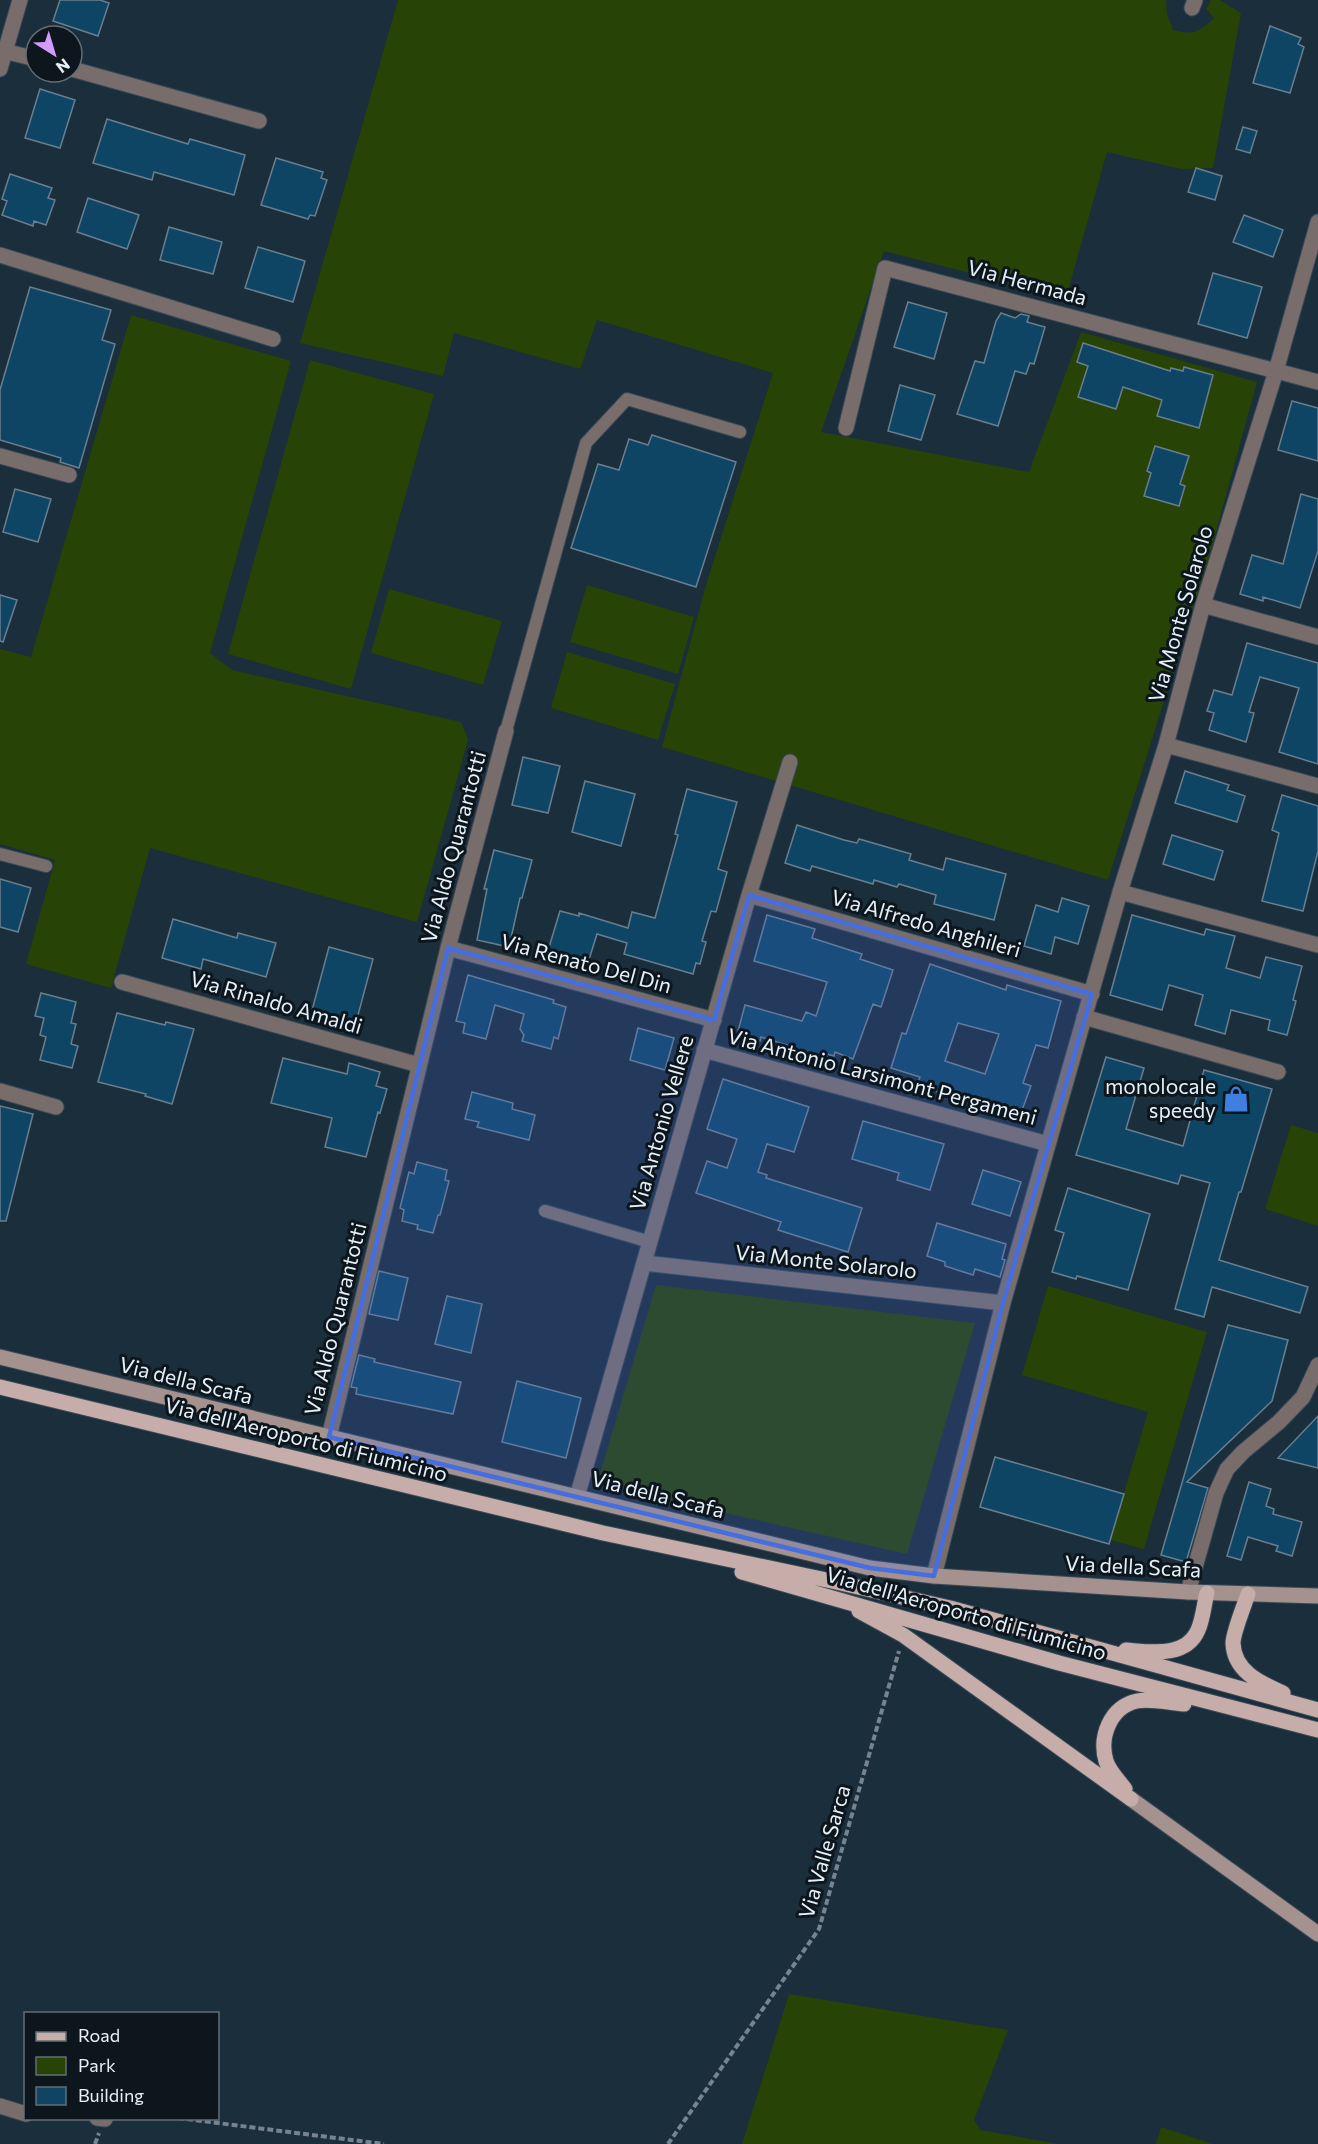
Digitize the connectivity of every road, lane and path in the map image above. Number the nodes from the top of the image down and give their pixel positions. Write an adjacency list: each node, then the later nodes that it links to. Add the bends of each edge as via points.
1 (20, 0): 2 (street)
2 (3, 50): 3 (street); 4 (street)
3 (24, 56)
4 (0, 69)
5 (84, 72): 6 (street)
6 (260, 122)
7 (1318, 222): 10 (street, Via Monte Solarolo)
8 (0, 255): 9 (street)
9 (273, 339)
10 (1276, 371): 11 (street, Via Hermada); 12 (street, Via Hermada, via 885,268); 16 (street, Via Monte Solarolo)
11 (1318, 382)
12 (846, 428)
13 (740, 432): 18 (lane, Via Aldo Quarantotti, via 627,399 586,443)
14 (0, 456): 15 (street)
15 (69, 475)
16 (1203, 604): 17 (street); 19 (street, Via Monte Solarolo)
17 (1318, 637)
18 (507, 731): 27 (street, Via Aldo Quarantotti)
19 (1166, 745): 21 (street); 24 (street, Via Monte Solarolo)
20 (790, 762): 25 (street, Via Antonio Vellere)
21 (1318, 786)
22 (0, 854): 23 (lane)
23 (46, 866)
24 (1120, 892): 26 (street); 29 (street, Via Monte Solarolo)
25 (749, 895): 29 (street, Via Alfredo Anghileri); 31 (street, Via Antonio Vellere)
26 (1318, 945)
27 (448, 948): 31 (street, Via Renato Del Din); 33 (street, Via Aldo Quarantotti)
28 (122, 982): 33 (street, Via Rinaldo Amaldi)
29 (1092, 994): 30 (street, Via Monte Solarolo)
30 (1084, 1017): 34 (street); 37 (street, Via Monte Solarolo)
31 (714, 1020): 32 (street, Via Antonio Vellere)
32 (704, 1050): 37 (street, Via Antonio Larsimont Pergameni); 39 (street, Via Antonio Vellere)
33 (419, 1065): 45 (street, Via Aldo Quarantotti)
34 (1278, 1072)
35 (0, 1091): 36 (street)
36 (56, 1107)
37 (1048, 1144): 41 (street, Via Monte Solarolo)
38 (545, 1211): 39 (lane)
39 (650, 1242): 40 (street, Via Antonio Vellere)
40 (644, 1263): 41 (street, Via Monte Solarolo); 46 (street, Via Antonio Vellere)
41 (1003, 1303): 48 (street, Via Monte Solarolo)
42 (0, 1358): 45 (street, Via della Scafa)
43 (1318, 1365): 49 (street, via 1303,1397 1227,1469 1216,1493)
44 (0, 1387): 47 (main road, Via dell'Aeroporto di Fiumicino)
45 (329, 1437): 46 (street, Via della Scafa)
46 (577, 1497): 48 (street, Via della Scafa, via 870,1568)
47 (603, 1533): 53 (main road, Via dell'Aeroporto di Fiumicino); 55 (main road, Via dell'Aeroporto di Fiumicino, via 836,1582)
48 (934, 1576): 49 (street, Via della Scafa)
49 (1188, 1592): 50 (street, Via della Scafa)
50 (1207, 1593): 51 (street, Via della Scafa); 55 (main road, via 1199,1629 1189,1644 1160,1653)
51 (1248, 1594): 52 (street, Via della Scafa); 57 (main road, via 1233,1642 1237,1660 1256,1680)
52 (1318, 1596)
53 (832, 1597): 54 (main road); 56 (main road, Via dell'Aeroporto di Fiumicino)
54 (903, 1635): 59 (main road); 65 (path, Via Valle Sarca, via 819,1929)
55 (1084, 1646): 57 (main road, Via dell'Aeroporto di Fiumicino)
56 (1221, 1707): 58 (main road, Via dell'Aeroporto di Fiumicino); 59 (main road, via 1139,1701 1115,1715 1103,1735 1107,1762)
57 (1318, 1710)
58 (1318, 1730)
59 (1131, 1799): 60 (street)
60 (1318, 1934)
61 (0, 2106): 62 (street)
62 (24, 2113)
63 (194, 2120): 64 (path)
64 (384, 2144)
65 (668, 2144)

